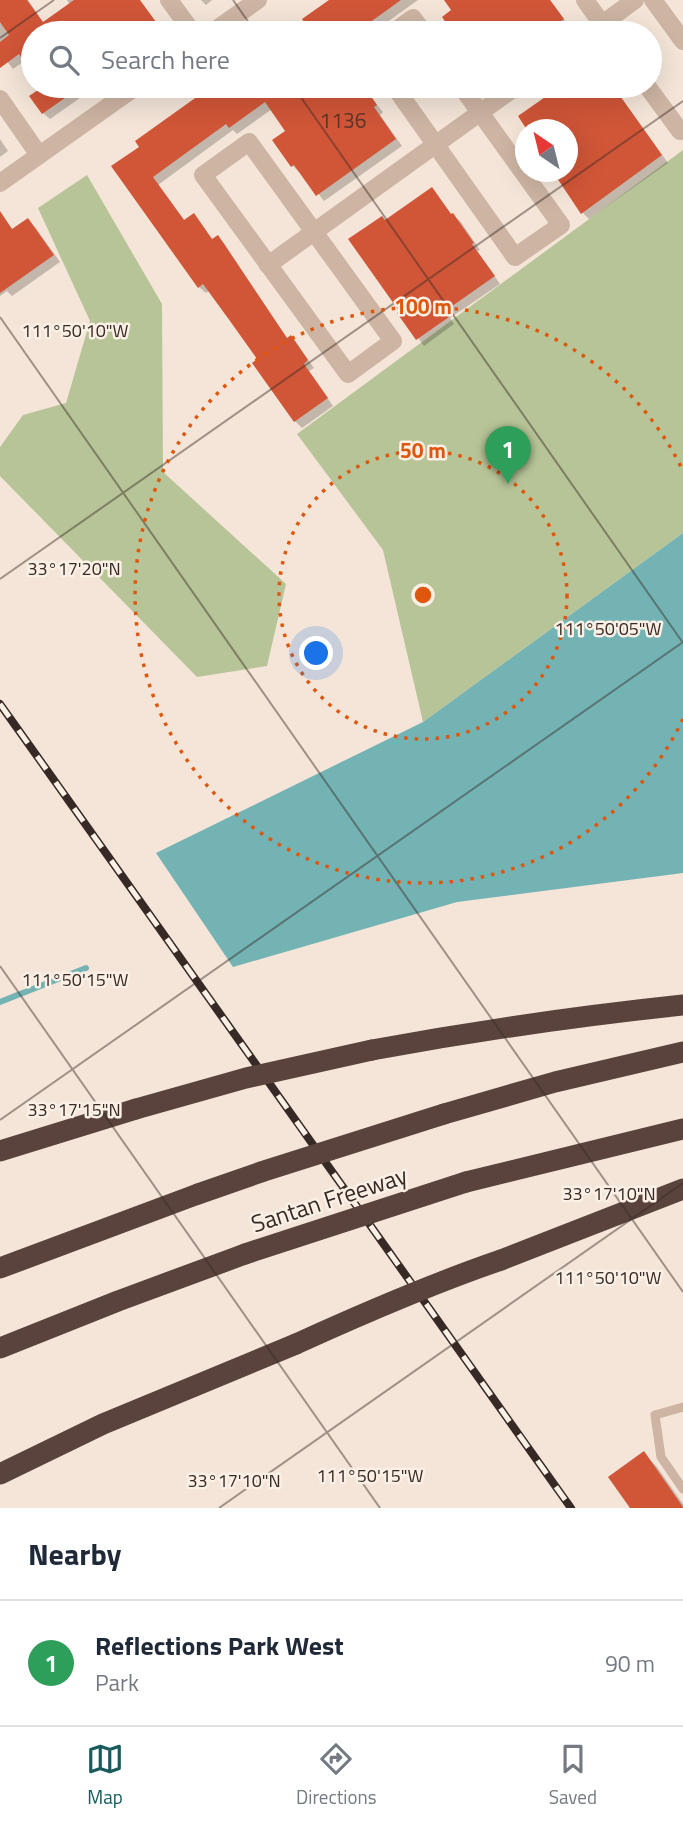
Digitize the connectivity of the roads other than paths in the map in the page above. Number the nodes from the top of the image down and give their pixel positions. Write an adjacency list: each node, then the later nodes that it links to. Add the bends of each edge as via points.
1 (169, 0): 6 (street)
2 (258, 0): 7 (street)
3 (585, 0): 8 (street)
4 (635, 0): 9 (street)
5 (653, 0): 10 (street)
6 (184, 21)
7 (228, 21)
8 (596, 21)
9 (610, 21)
10 (683, 41)
11 (120, 98): 20 (street)
12 (402, 98): 19 (street)
13 (470, 98): 17 (street)
14 (500, 98): 17 (street)
15 (656, 98): 18 (street, via 680,131)
16 (0, 99): 20 (street)
17 (480, 112): 19 (street); 19 (street, via 561,225 515,257)
18 (683, 129)
19 (435, 145): 22 (street)
20 (40, 155): 21 (street)
21 (0, 183)
22 (315, 232): 23 (street); 23 (street, via 249,142 204,175); 23 (street, via 393,341 348,374)
23 (268, 265)
24 (683, 1005): 27 (highway, bridge, via 372,1050 246,1078)
25 (683, 1052): 29 (highway, Santan Freeway, bridge, via 444,1114 264,1171)
26 (683, 1129): 30 (highway, Santan Freeway, bridge, via 466,1182 245,1254)
27 (0, 1151)
28 (683, 1189): 32 (highway, bridge, via 413,1292 103,1424)
29 (0, 1268)
30 (0, 1348)
31 (683, 1407): 33 (lane, via 655,1415 661,1457)
32 (0, 1474)
33 (683, 1489)

